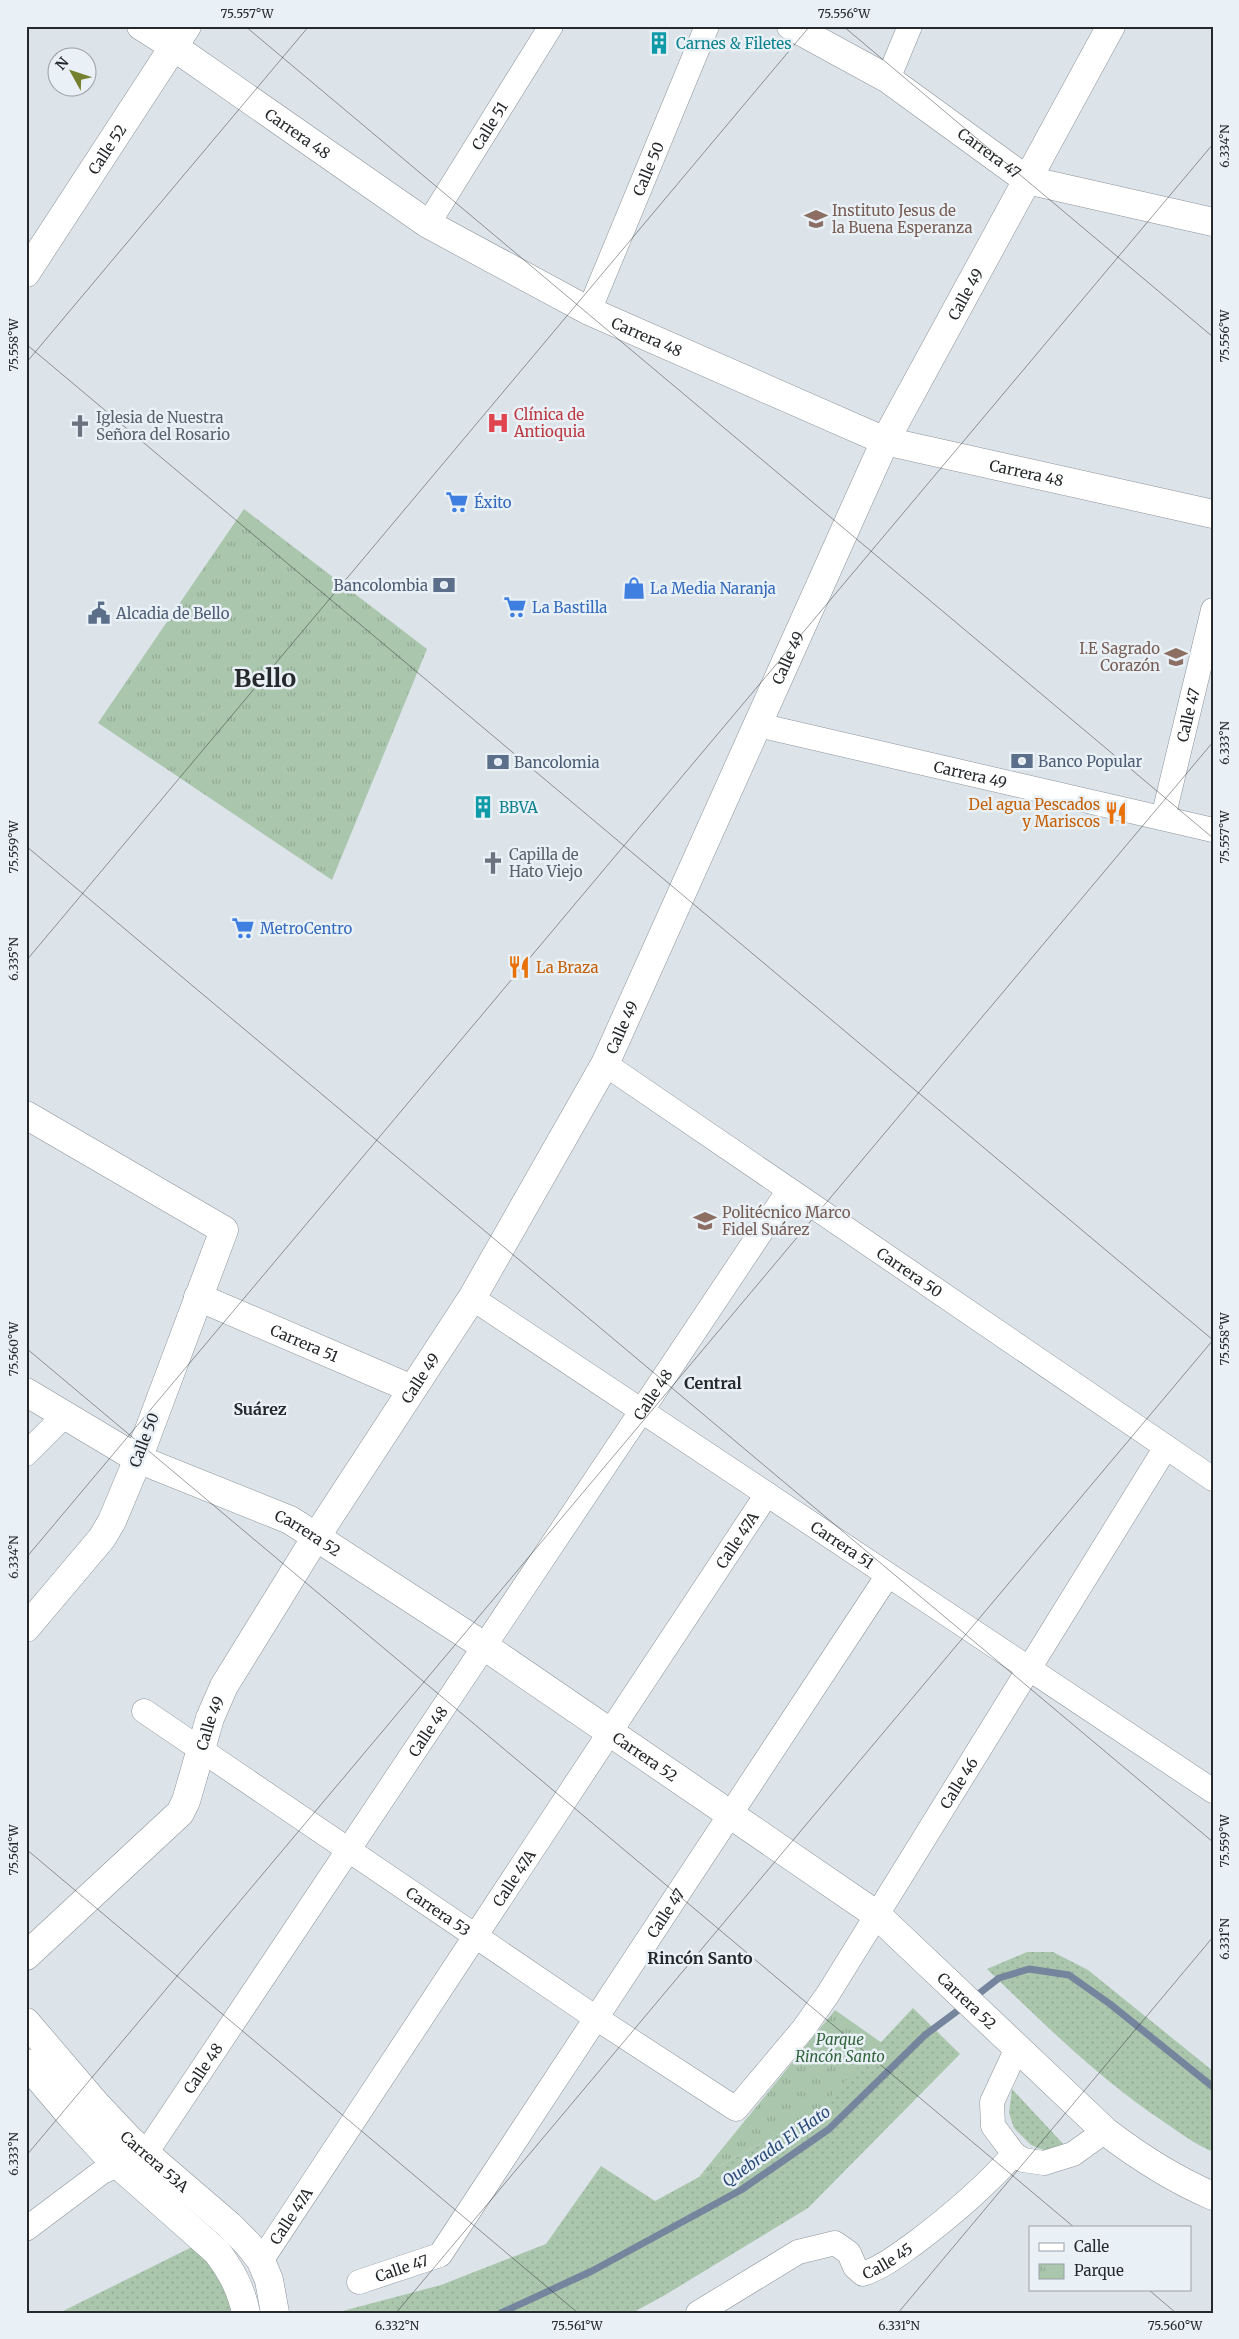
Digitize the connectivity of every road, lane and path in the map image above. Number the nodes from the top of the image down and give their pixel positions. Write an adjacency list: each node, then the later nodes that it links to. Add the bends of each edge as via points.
1 (141, 26): 7 (main road, Carrera 48)
2 (551, 26): 11 (street, Calle 51)
3 (707, 26): 13 (street, Calle 50)
4 (791, 26): 8 (main road, Carrera 47)
5 (910, 26): 8 (street)
6 (1111, 26): 9 (main road, Calle 49)
7 (181, 37): 11 (main road, Carrera 48); 12 (main road, Calle 52)
8 (888, 78): 9 (main road, Carrera 47)
9 (1027, 180): 10 (main road, Carrera 47); 14 (main road, Calle 49)
10 (1213, 222)
11 (428, 224): 13 (main road, Carrera 48)
12 (26, 273)
13 (589, 312): 14 (main road, Carrera 48)
14 (885, 441): 15 (main road, Carrera 48); 17 (main road, Calle 49)
15 (1213, 514)
16 (1213, 610): 18 (street, Calle 47)
17 (758, 725): 18 (street, Carrera 49); 20 (main road, Calle 49)
18 (1164, 818): 19 (street, Carrera 49)
19 (1213, 830)
20 (605, 1064): 22 (street, Carrera 50); 24 (main road, Calle 49)
21 (26, 1115): 23 (main road, Calle 50, via 224,1230)
22 (789, 1190): 27 (street, Calle 48); 29 (street, Carrera 50)
23 (198, 1297): 25 (main road, Carrera 51); 31 (main road, Calle 50)
24 (472, 1298): 25 (main road, Calle 49); 27 (street, Carrera 51)
25 (412, 1389): 34 (main road, Calle 49)
26 (26, 1392): 28 (main road, Carrera 52)
27 (642, 1411): 33 (street, Carrera 51); 37 (street, Calle 48)
28 (65, 1415): 30 (street); 31 (main road, Carrera 52)
29 (1166, 1448): 32 (street, Carrera 50); 38 (street, Calle 46)
30 (26, 1454)
31 (138, 1459): 34 (main road, Carrera 52, via 276,1513); 36 (main road, Calle 50, via 102,1538)
32 (1213, 1480)
33 (767, 1494): 35 (street, Carrera 51); 40 (street, Calle 47A)
34 (316, 1537): 37 (main road, Carrera 52); 41 (main road, Calle 49, via 215,1702)
35 (888, 1575): 38 (street, Carrera 51); 43 (street, Calle 47)
36 (26, 1628)
37 (484, 1646): 40 (main road, Carrera 52); 44 (street, Calle 48)
38 (1029, 1669): 42 (street, Carrera 51); 45 (street, Calle 46)
39 (144, 1712): 41 (street, Carrera 53)
40 (610, 1733): 43 (main road, Carrera 52); 46 (street, Calle 47A)
41 (200, 1750): 44 (street, Carrera 53); 47 (main road, Calle 49, via 180,1813)
42 (1213, 1792)
43 (730, 1815): 45 (main road, Carrera 52); 48 (street, Calle 47)
44 (348, 1850): 46 (street, Carrera 53); 54 (street, Calle 48)
45 (877, 1915): 50 (main road, Carrera 52); 52 (street, Calle 46, via 817,2011)
46 (476, 1936): 48 (street, Carrera 53); 59 (street, Calle 47A)
47 (26, 1956)
48 (596, 2018): 52 (street, Carrera 53); 60 (street, Calle 47, via 440,2255)
49 (26, 2022): 54 (main road, Carrera 53A, via 96,2104)
50 (1017, 2048): 53 (main road, Carrera 52); 55 (street, via 992,2102 993,2126)
51 (26, 2064): 56 (main road, Carrera 53A)
52 (736, 2109)
53 (1105, 2131): 55 (street, via 1073,2154 1044,2163 1023,2160); 57 (main road, Carrera 52, via 1164,2172)
54 (146, 2153): 56 (street); 59 (main road, Carrera 53A, via 230,2225)
55 (1014, 2154): 63 (street, Calle 45, via 942,2222 879,2268 863,2274 855,2267 849,2253 835,2243 826,2245 798,2252)
56 (117, 2164): 58 (street, via 86,2183); 61 (main road, Carrera 53A, via 217,2252 231,2271)
57 (1213, 2196)
58 (26, 2229)
59 (261, 2261): 62 (main road, Carrera 53A, via 269,2280)
60 (358, 2282)
61 (244, 2303)
62 (274, 2308)
63 (698, 2313)

